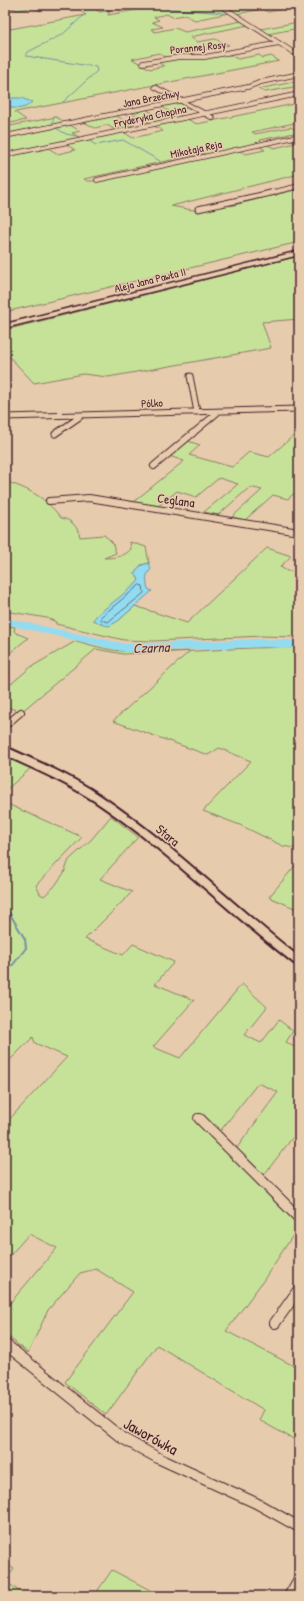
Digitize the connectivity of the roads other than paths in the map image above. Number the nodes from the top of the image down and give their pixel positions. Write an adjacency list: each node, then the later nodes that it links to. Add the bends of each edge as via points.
1 (220, 5): 2 (street)
2 (279, 43): 4 (street); 6 (street, Porannej Rosy, via 205,57 179,57)
3 (299, 50): 4 (street)
4 (292, 52): 5 (street)
5 (299, 56)
6 (143, 63)
7 (299, 74): 10 (street, Jana Brzechwy)
8 (155, 87): 10 (street)
9 (299, 94): 11 (street, Fryderyka Chopina)
10 (182, 101): 11 (street); 13 (street, Jana Brzechwy)
11 (205, 114): 12 (street); 15 (street, Fryderyka Chopina)
12 (213, 118)
13 (5, 136)
14 (299, 136): 16 (street, Mikołaja Reja)
15 (5, 155)
16 (97, 180)
17 (299, 186): 18 (street)
18 (198, 209)
19 (299, 247): 21 (main road, Aleja Jana Pawła II)
20 (299, 253): 22 (main road, Aleja Jana Pawła II)
21 (5, 319)
22 (5, 326)
23 (190, 376): 25 (street)
24 (299, 409): 26 (street, Pólko)
25 (197, 412): 26 (street, Pólko); 27 (street, Pólko)
26 (216, 412): 30 (street)
27 (81, 416): 28 (street, Pólko); 29 (street)
28 (5, 417)
29 (56, 434)
30 (154, 466)
31 (49, 501): 32 (street, Ceglana, via 89,498)
32 (299, 532)
33 (21, 712): 34 (street)
34 (5, 726)
35 (5, 751): 36 (street, Stara, via 66,779 115,811)
36 (299, 962)
37 (198, 1118): 38 (street)
38 (299, 1218)
39 (299, 1289): 40 (street)
40 (275, 1323)
41 (5, 1344): 42 (street, Jaworówka, via 128,1442 160,1460 256,1503)
42 (299, 1527)
43 (299, 1579): 44 (street)
44 (289, 1596)

